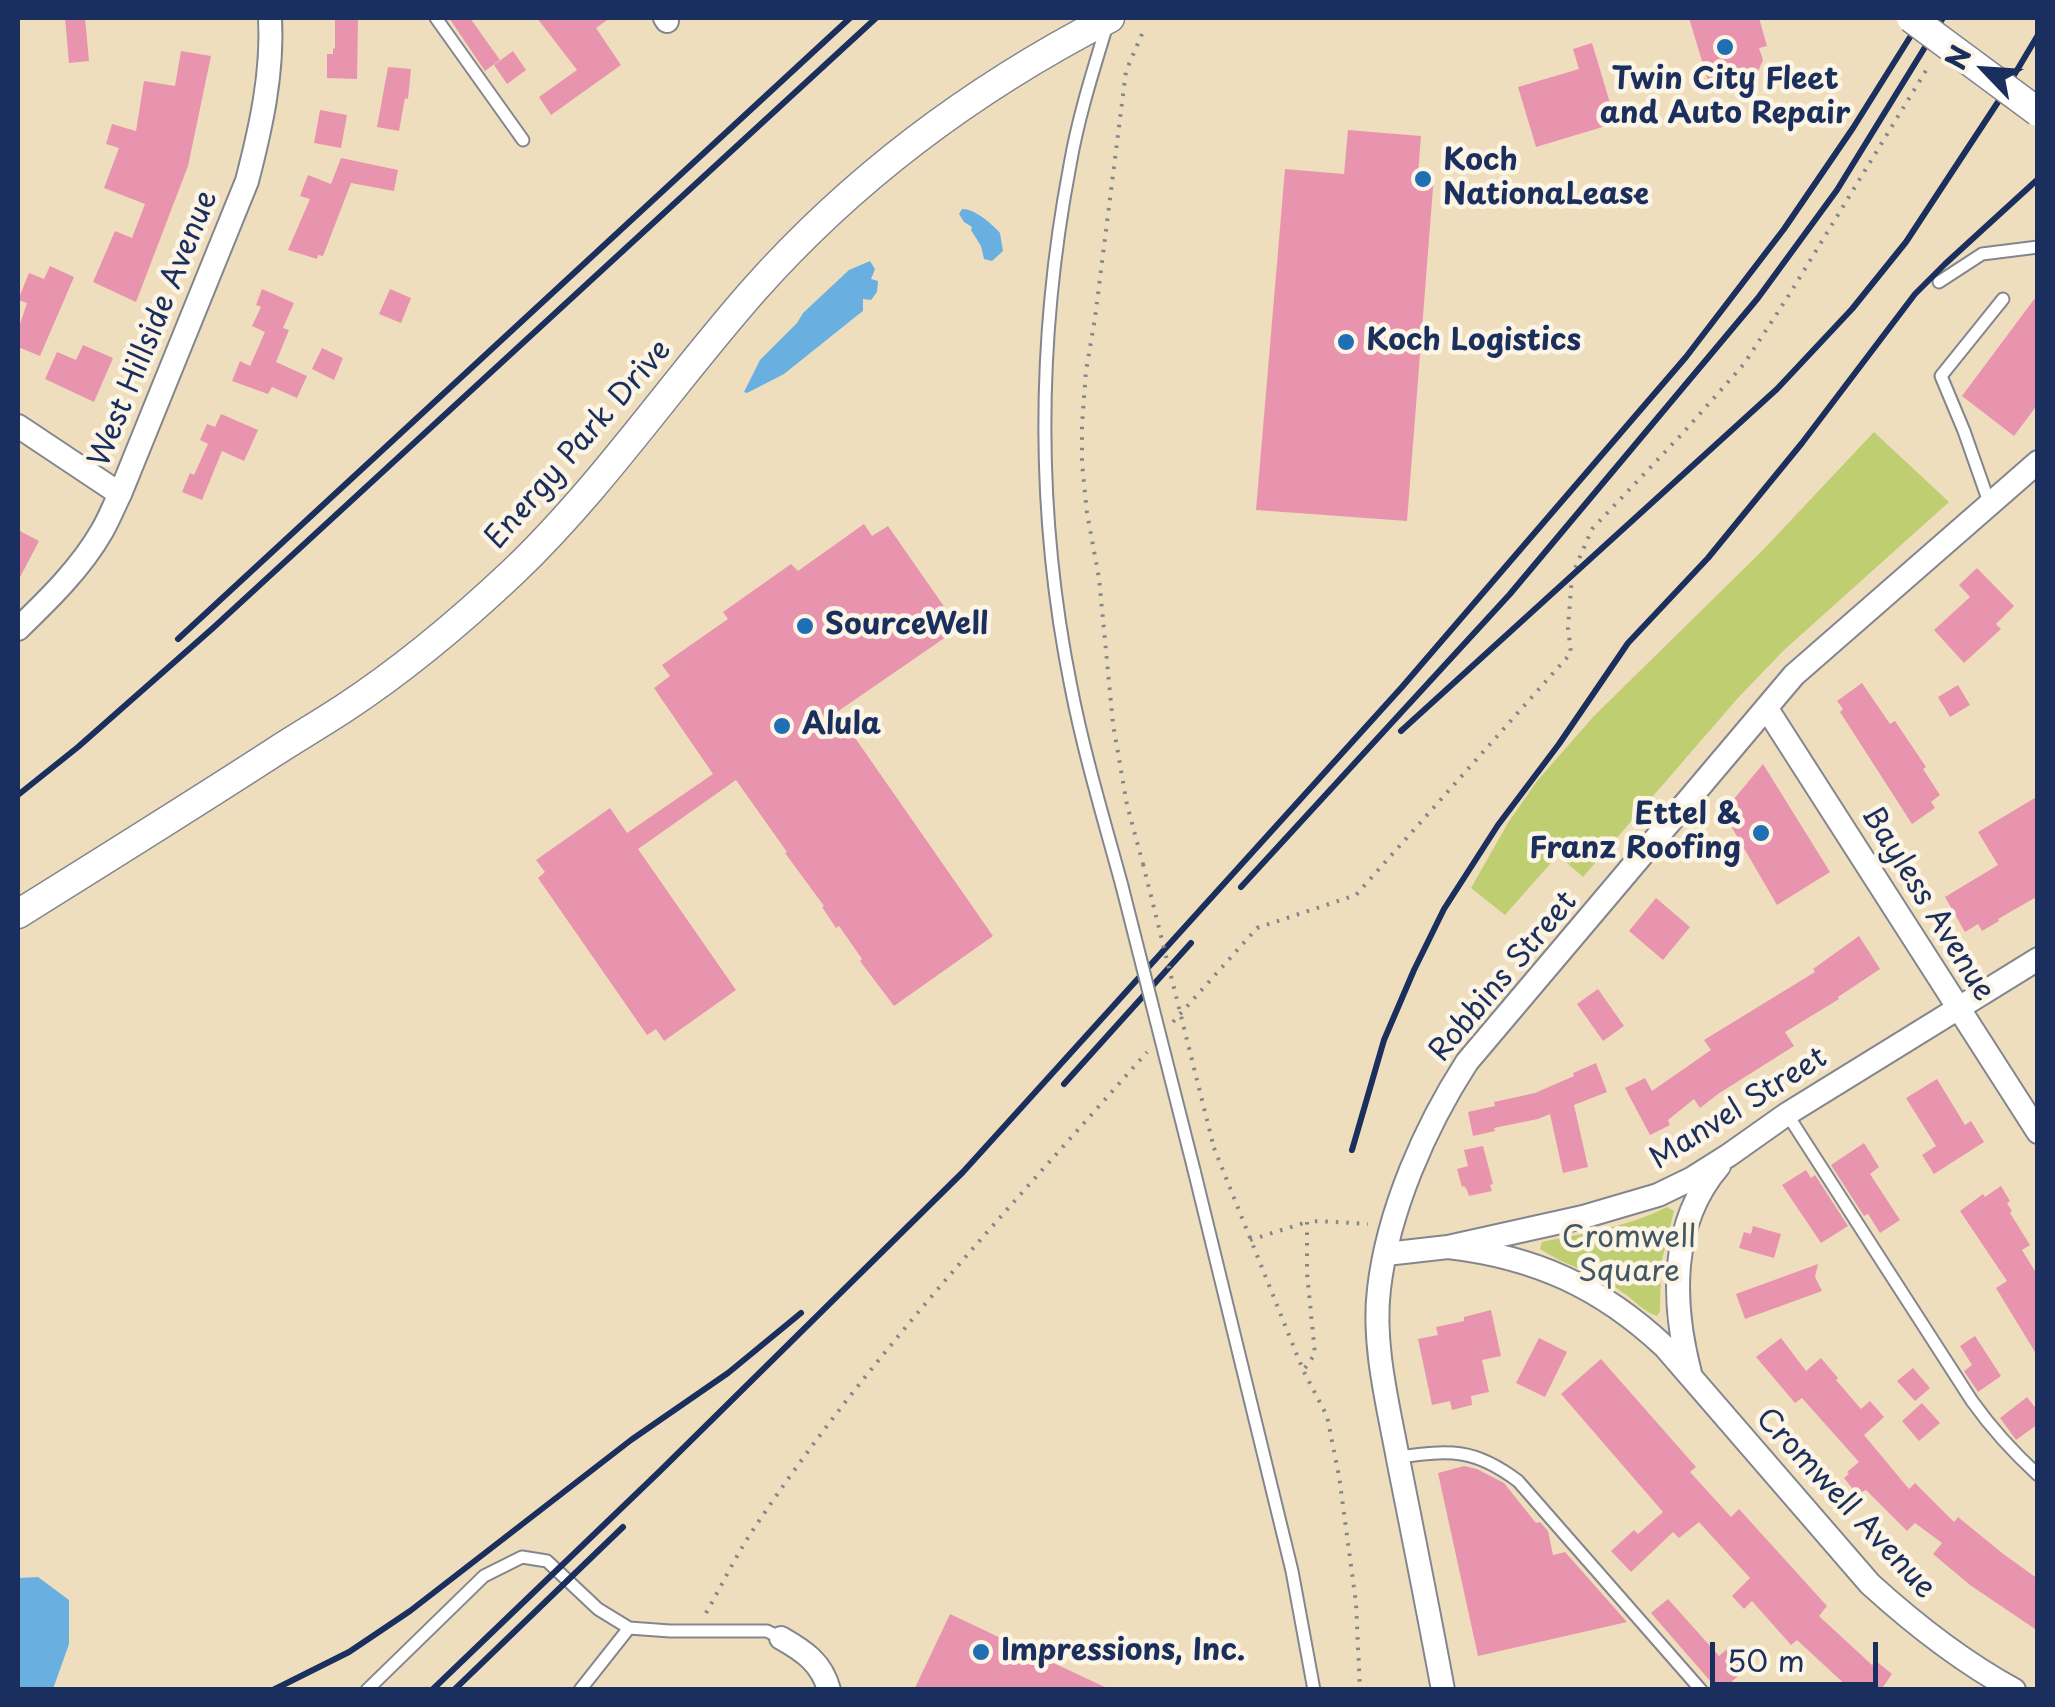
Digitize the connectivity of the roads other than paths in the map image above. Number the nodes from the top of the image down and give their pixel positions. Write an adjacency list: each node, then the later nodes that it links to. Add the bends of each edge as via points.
1 (270, 18): 12 (street, West Hillside Avenue, via 268,82 247,181)
2 (436, 18): 6 (lane)
3 (1109, 18): 16 (street, Energy Park Drive, via 981,92 861,184 753,291 572,510 452,627 344,709); 32 (lane, bridge, via 1070,162 1048,331 1044,452 1052,570 1071,688 1292,1571)
4 (1912, 18): 5 (street, bridge)
5 (2038, 112)
6 (523, 140)
7 (2038, 247): 8 (lane, via 1982,254)
8 (1940, 282)
9 (2003, 299): 13 (lane, via 1941,376)
10 (18, 426): 12 (street)
11 (2038, 462): 13 (street, Robbins Street)
12 (120, 494): 14 (street, West Hillside Avenue, via 84,556)
13 (1990, 505): 15 (street, Robbins Street, via 1794,675)
14 (18, 629)
15 (1766, 708): 18 (street, Bayless Avenue); 23 (street, Robbins Street, via 1467,1062 1422,1143)
16 (18, 914)
17 (2038, 959): 18 (street, Manvel Street)
18 (1958, 1008): 19 (street, Manvel Street); 20 (street, Bayless Avenue)
19 (1787, 1114): 21 (street, Manvel Street); 26 (lane, via 1972,1401)
20 (2038, 1132)
21 (1729, 1155): 22 (street, Manvel Street, via 1621,1208); 24 (street, Cromwell Avenue, via 1694,1207 1678,1270)
22 (1448, 1247): 23 (street, Manvel Street); 24 (street, Cromwell Avenue, via 1510,1257 1590,1290 1634,1318)
23 (1386, 1254): 25 (street, Robbins Street, via 1378,1332)
24 (1692, 1382): 35 (street, Cromwell Avenue, via 1870,1584 1952,1652)
25 (1398, 1457): 33 (street, Robbins Street); 34 (lane, via 1448,1452 1488,1460 1518,1481)
26 (2038, 1474)
27 (629, 1628): 28 (lane, via 767,1632); 29 (lane, via 547,1561 522,1557 484,1576); 30 (lane)
28 (781, 1638): 31 (street, via 819,1666)
29 (367, 1690)
30 (580, 1690)
31 (829, 1690)
32 (1314, 1690)
33 (1444, 1690)
34 (1700, 1690)
35 (2014, 1690)

